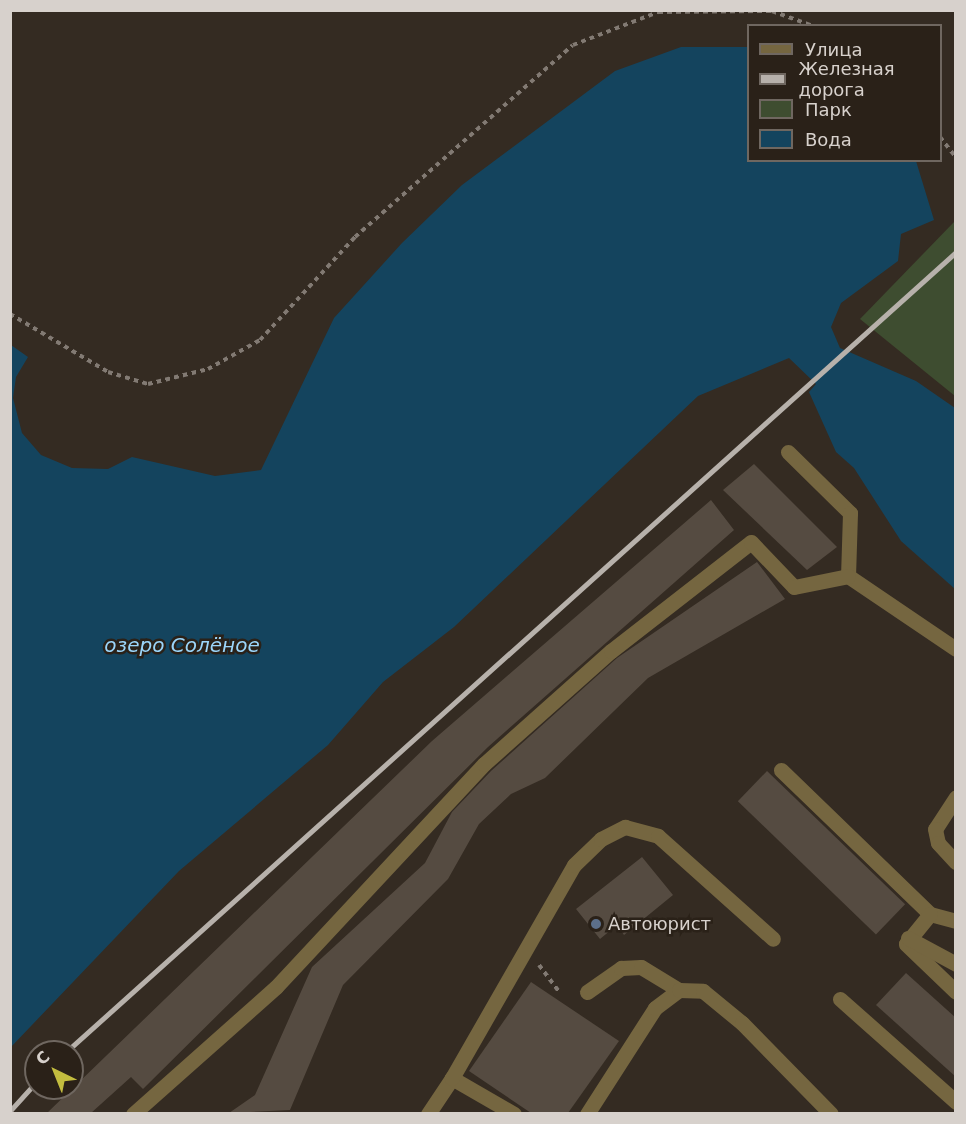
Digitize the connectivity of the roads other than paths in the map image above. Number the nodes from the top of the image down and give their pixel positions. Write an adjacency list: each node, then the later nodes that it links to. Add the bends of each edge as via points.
1 (788, 452): 2 (street, via 850,513)
2 (848, 576): 3 (street); 18 (street, via 794,587 751,542 611,651 484,764 276,987)
3 (956, 649)
4 (781, 770): 7 (street)
5 (956, 797): 6 (street, via 935,829 938,843)
6 (956, 862)
7 (930, 914): 8 (street); 9 (street)
8 (956, 921)
9 (908, 938): 11 (street); 14 (street, via 908,950)
10 (773, 939): 16 (street, via 658,836 626,827 601,839 574,865)
11 (956, 964)
12 (679, 990): 13 (street, via 641,967 621,968); 21 (street, via 655,1008); 22 (street, via 703,991 742,1023)
13 (587, 992)
14 (956, 992)
15 (840, 999): 17 (street)
16 (452, 1078): 19 (street); 20 (street)
17 (956, 1102)
18 (133, 1113)
19 (428, 1113)
20 (514, 1113)
21 (587, 1113)
22 (831, 1113)

